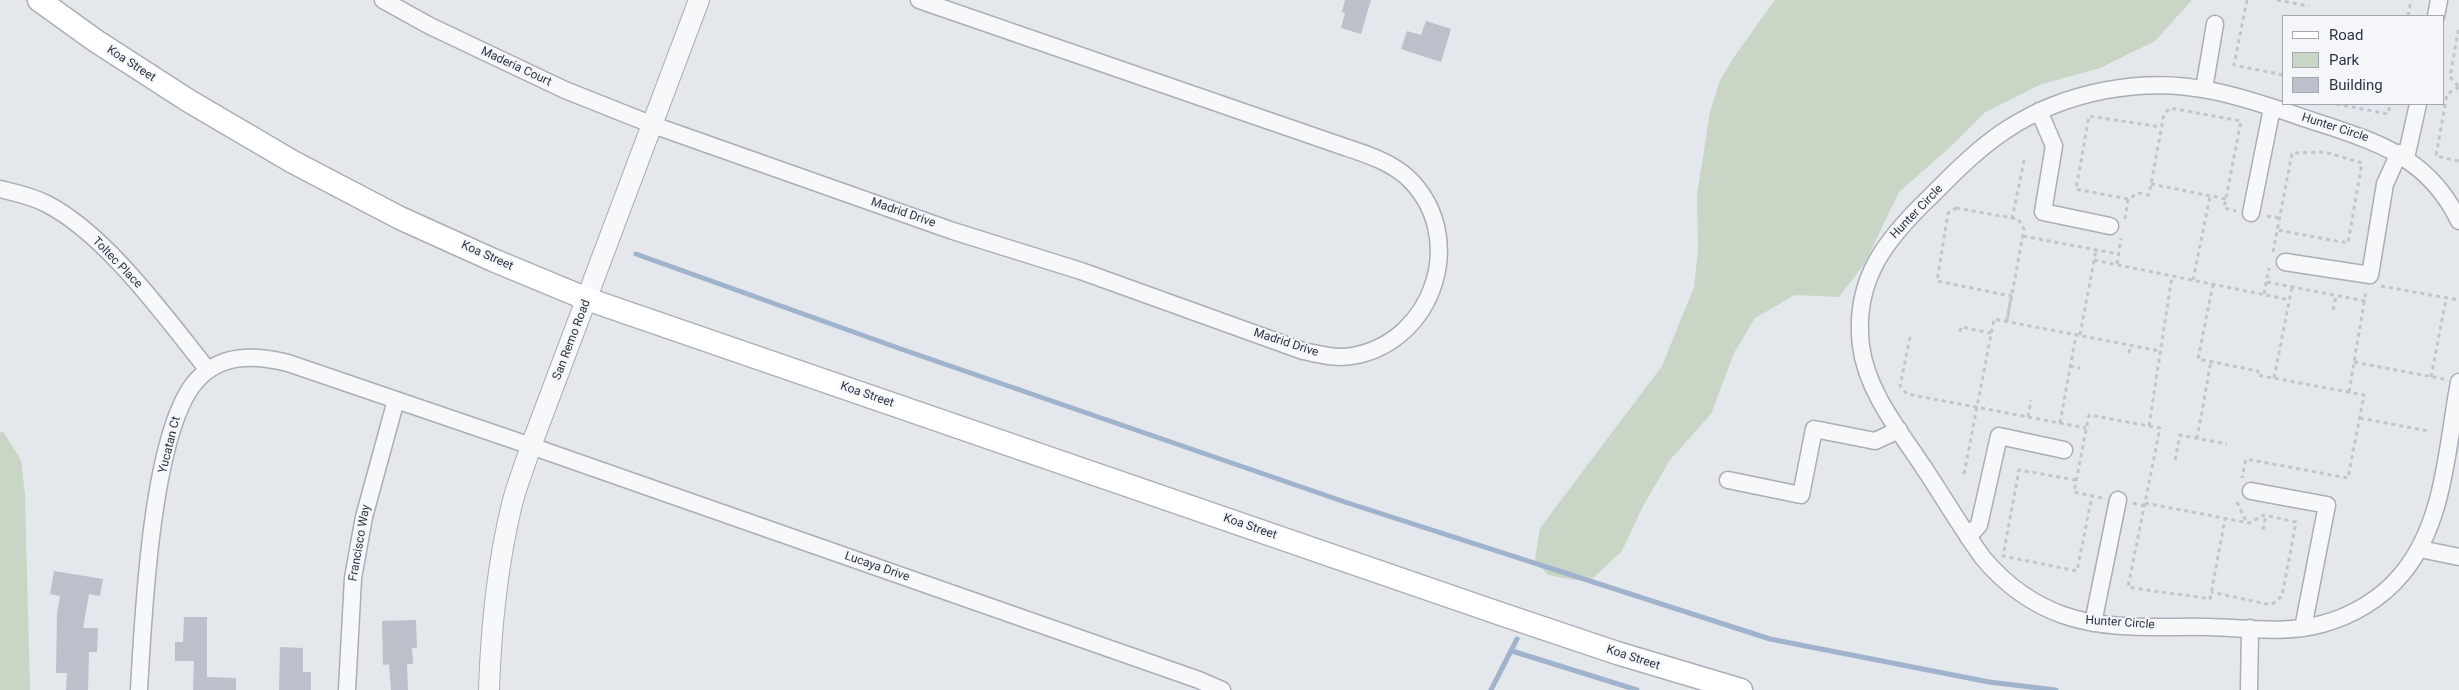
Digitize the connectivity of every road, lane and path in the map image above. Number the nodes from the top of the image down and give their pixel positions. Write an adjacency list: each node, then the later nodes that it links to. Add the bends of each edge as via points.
1 (38, 0): 52 (main road, Koa Street, via 181,96 293,162 400,218)
2 (383, 0): 22 (street, Maderia Court, via 565,90)
3 (699, 0): 22 (street, San Remo Road)
4 (919, 0): 22 (street, Madrid Drive, via 1339,144 1395,167 1421,193 1434,216 1438,233 1437,272 1422,311 1400,335 1372,351 1336,356 1303,351)
5 (2247, 0): 14 (path, via 2234,65)
6 (2277, 0): 9 (path)
7 (2411, 0): 10 (path)
8 (2439, 0): 11 (street)
9 (2308, 6)
10 (2408, 15)
11 (2436, 15)
12 (2215, 24): 16 (street)
13 (2459, 26): 15 (path, via 2450,77)
14 (2282, 75)
15 (2459, 86): 26 (path, via 2447,94 2436,156)
16 (2204, 89): 20 (street, Hunter Circle); 21 (street, Hunter Circle, via 2167,86 2126,88 2086,95)
17 (2341, 105): 18 (path, via 2388,114)
18 (2390, 105)
19 (2418, 105): 25 (street)
20 (2272, 108): 25 (street, Hunter Circle, via 2362,137); 33 (street)
21 (2039, 111): 37 (street, via 2054,146 2043,212); 83 (street, Hunter Circle, via 2004,131 1971,158 1895,232 1875,264 1864,298 1861,344 1875,391)
22 (652, 125): 52 (street, San Remo Road)
23 (2162, 127): 27 (path); 31 (path, via 2089,116 2076,189); 32 (path, via 2164,114 2170,108 2241,121)
24 (2025, 156): 35 (path)
25 (2402, 156): 30 (street, Hunter Circle); 42 (street, via 2385,184 2370,274)
26 (2459, 161)
27 (2151, 184): 29 (path); 31 (path, via 2148,195 2139,194)
28 (0, 189): 70 (street, Toltec Place, via 31,196 48,204 86,232 151,299)
29 (2210, 196): 32 (path); 45 (path)
30 (2453, 197): 36 (street, Hunter Circle)
31 (2128, 199): 37 (path)
32 (2226, 199): 33 (path, via 2224,208)
33 (2251, 213): 34 (path)
34 (2279, 218): 34 (path, via 2277,230 2348,243 2362,163 2325,152 2292,153)
35 (2012, 219): 38 (path, via 2018,220 2024,229); 58 (path, via 1956,208 1948,213 1936,281 2011,296)
36 (2459, 221)
37 (2118, 229): 40 (path)
38 (2023, 236): 39 (path); 58 (path)
39 (2096, 250): 40 (path); 41 (path)
40 (2118, 254): 43 (path)
41 (2094, 260): 43 (path); 61 (path)
42 (2285, 262)
43 (2116, 264): 44 (path)
44 (2172, 276): 45 (path); 64 (path)
45 (2193, 280): 47 (path)
46 (2267, 282): 50 (path)
47 (2213, 284): 54 (path); 66 (path, via 2198,359)
48 (2367, 284): 56 (path)
49 (2376, 285): 53 (path)
50 (2292, 287): 51 (path); 54 (path)
51 (2336, 296): 56 (path); 57 (path)
52 (587, 299): 87 (street, San Remo Road); 112 (main road, Koa Street, via 1492,611)
53 (2446, 299): 55 (path); 71 (path)
54 (2290, 300): 72 (path)
55 (2459, 300)
56 (2365, 301): 67 (path)
57 (2333, 310)
58 (2007, 321): 60 (path, via 1994,319); 61 (path)
59 (1960, 332): 60 (path, via 1961,327)
60 (1991, 333): 77 (path)
61 (2078, 335): 63 (path); 68 (path)
62 (1910, 337): 77 (path, via 1900,386 1907,394)
63 (2131, 345): 64 (path); 65 (path)
64 (2160, 351): 81 (path)
65 (2129, 354)
66 (2211, 361): 72 (path, via 2258,370 2257,375); 85 (path)
67 (2354, 362): 71 (path); 74 (path)
68 (2070, 366): 69 (path); 80 (path)
69 (2080, 368)
70 (208, 370): 75 (street, Yucatan Ct, via 231,359 247,356 269,358); 108 (street, Yucatan Ct, via 182,403 162,472 143,611)
71 (2431, 377): 73 (path)
72 (2274, 378): 74 (path)
73 (2459, 382): 102 (street, Hunter Circle, via 2438,500)
74 (2349, 392): 79 (path, via 2364,395)
75 (396, 400): 87 (street, Yucatan Ct); 109 (street, Francisco Way, via 364,517 353,578)
76 (2031, 400): 78 (path)
77 (1977, 407): 78 (path); 90 (path)
78 (2028, 417): 80 (path)
79 (2360, 418): 84 (path); 93 (path, via 2348,478 2246,459)
80 (2060, 423): 82 (path)
81 (2149, 426): 82 (path, via 2088,415); 96 (path, via 2160,428)
82 (2086, 428): 92 (path)
83 (1899, 430): 91 (street, via 1875,441 1814,429 1801,495); 101 (street, Hunter Circle)
84 (2428, 431)
85 (2196, 439): 86 (path); 89 (path, via 2180,435)
86 (2227, 444)
87 (531, 446): 110 (street, San Remo Road, via 512,502 498,569 491,628); 111 (street, Lucaya Drive, via 1190,676)
88 (2064, 450): 101 (street, via 2000,436 1979,526)
89 (2175, 460)
90 (1964, 474)
91 (1728, 480)
92 (2076, 480): 94 (path, via 2074,492); 94 (path, via 2019,470 2003,556 2077,571)
93 (2244, 489): 99 (path, via 2237,502); 107 (street, via 2327,505)
94 (2092, 496): 95 (path)
95 (2118, 500): 96 (path); 105 (street)
96 (2144, 504): 98 (path); 104 (path, via 2128,587 2210,599)
97 (2266, 515): 99 (path); 100 (path); 104 (path, via 2296,522 2282,596 2271,605)
98 (2225, 518): 99 (path); 104 (path)
99 (2247, 523)
100 (2263, 530)
101 (1968, 537): 105 (street, Hunter Circle, via 1992,569 2017,590 2061,614)
102 (2420, 549): 103 (street); 107 (street, Hunter Circle, via 2400,576 2370,602 2338,619)
103 (2459, 557)
104 (2211, 592)
105 (2093, 623): 106 (street, Hunter Circle)
106 (2250, 628): 107 (street, Hunter Circle); 113 (street)
107 (2303, 628)
108 (140, 690)
109 (347, 690)
110 (489, 690)
111 (1222, 690)
112 (1741, 690)
113 (2249, 690)

